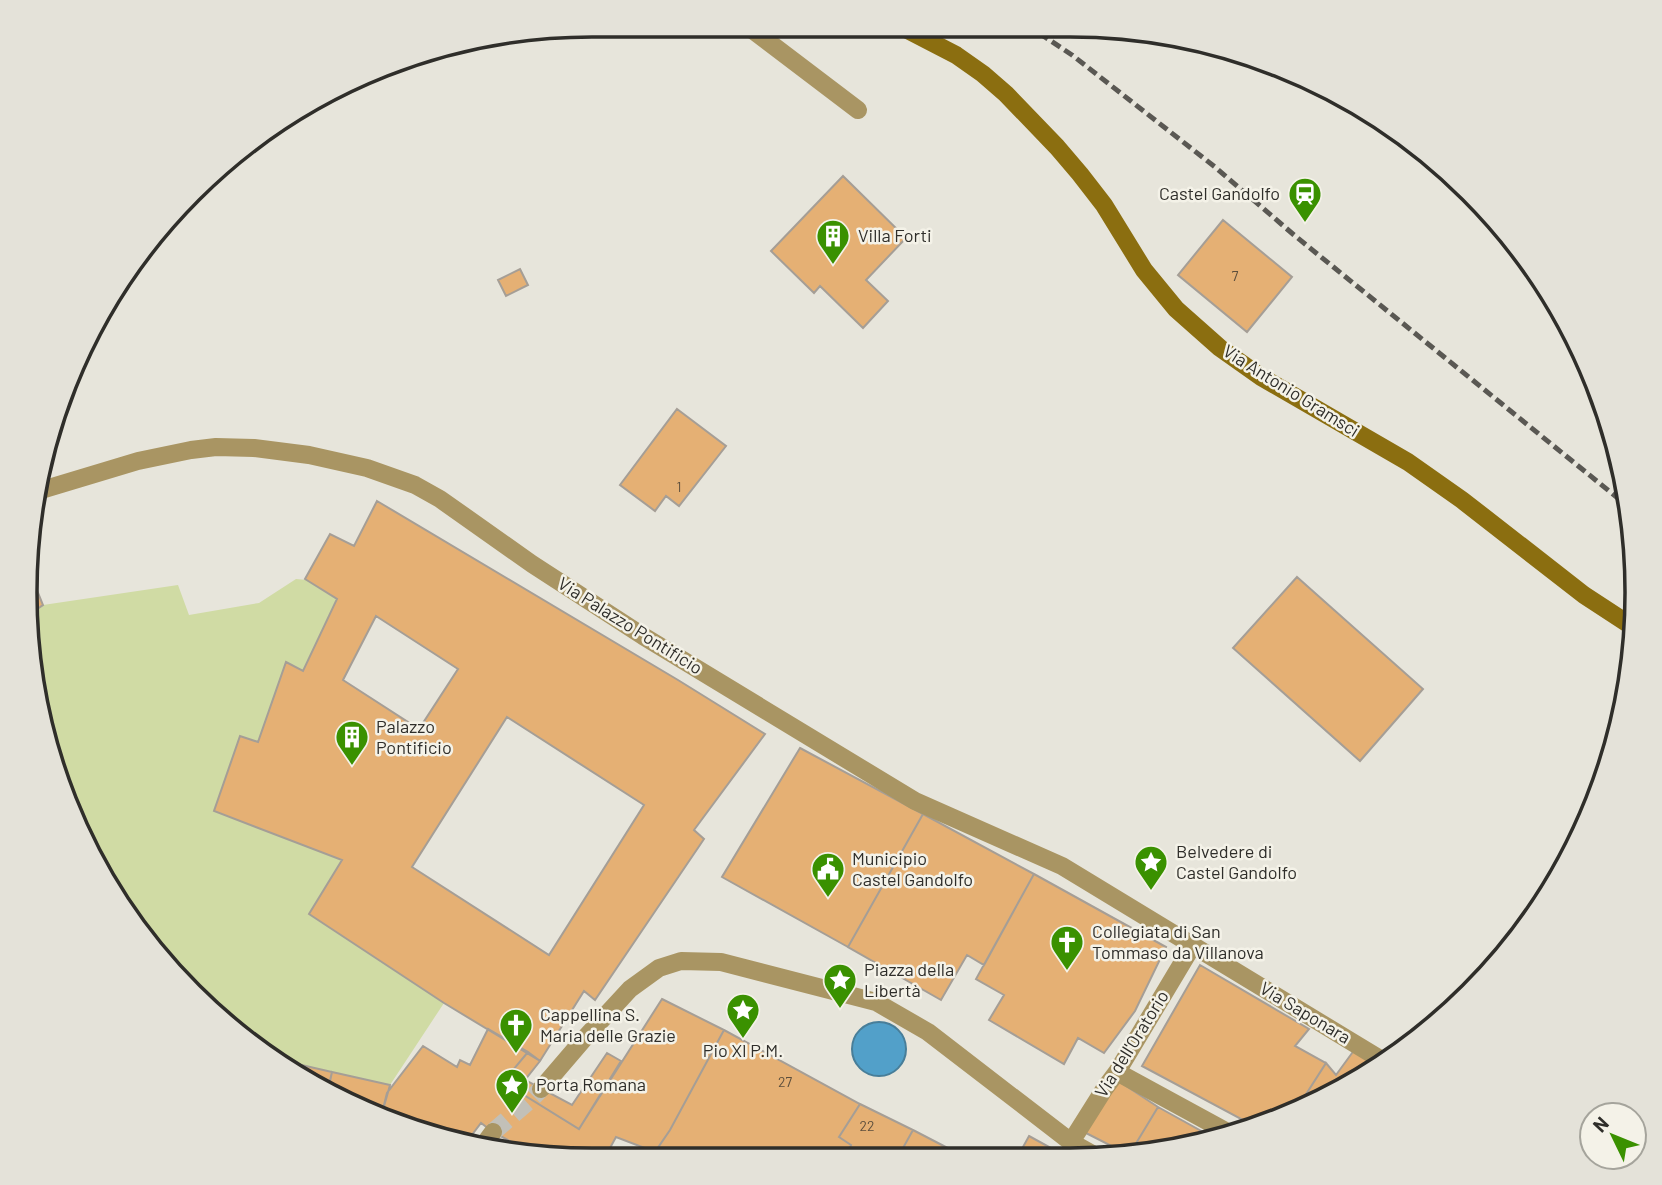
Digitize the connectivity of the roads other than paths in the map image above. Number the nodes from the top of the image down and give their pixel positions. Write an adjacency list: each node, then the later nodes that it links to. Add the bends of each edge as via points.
1 (763, 37): 3 (street)
2 (922, 37): 5 (street, Via Antonio Gramsci, via 983,74 1014,102 1096,195 1144,270 1176,309 1220,348 1261,377 1408,462)
3 (858, 110)
4 (46, 489): 6 (street, Via Palazzo Pontificio, via 138,461 216,447 285,451 346,463 415,485 643,636 915,801 1062,866)
5 (1624, 621)
6 (1194, 946): 7 (street, Via Saponara); 8 (street, Via dell'Oratorio)
7 (1376, 1056)
8 (1117, 1072): 10 (street); 13 (street, Via dell'Oratorio)
9 (541, 1089): 13 (street, via 630,989 659,968 681,961 721,962 876,1002 928,1032)
10 (1219, 1127)
11 (493, 1132): 12 (street)
12 (488, 1139)
13 (1071, 1142): 14 (street)
14 (1081, 1148)

